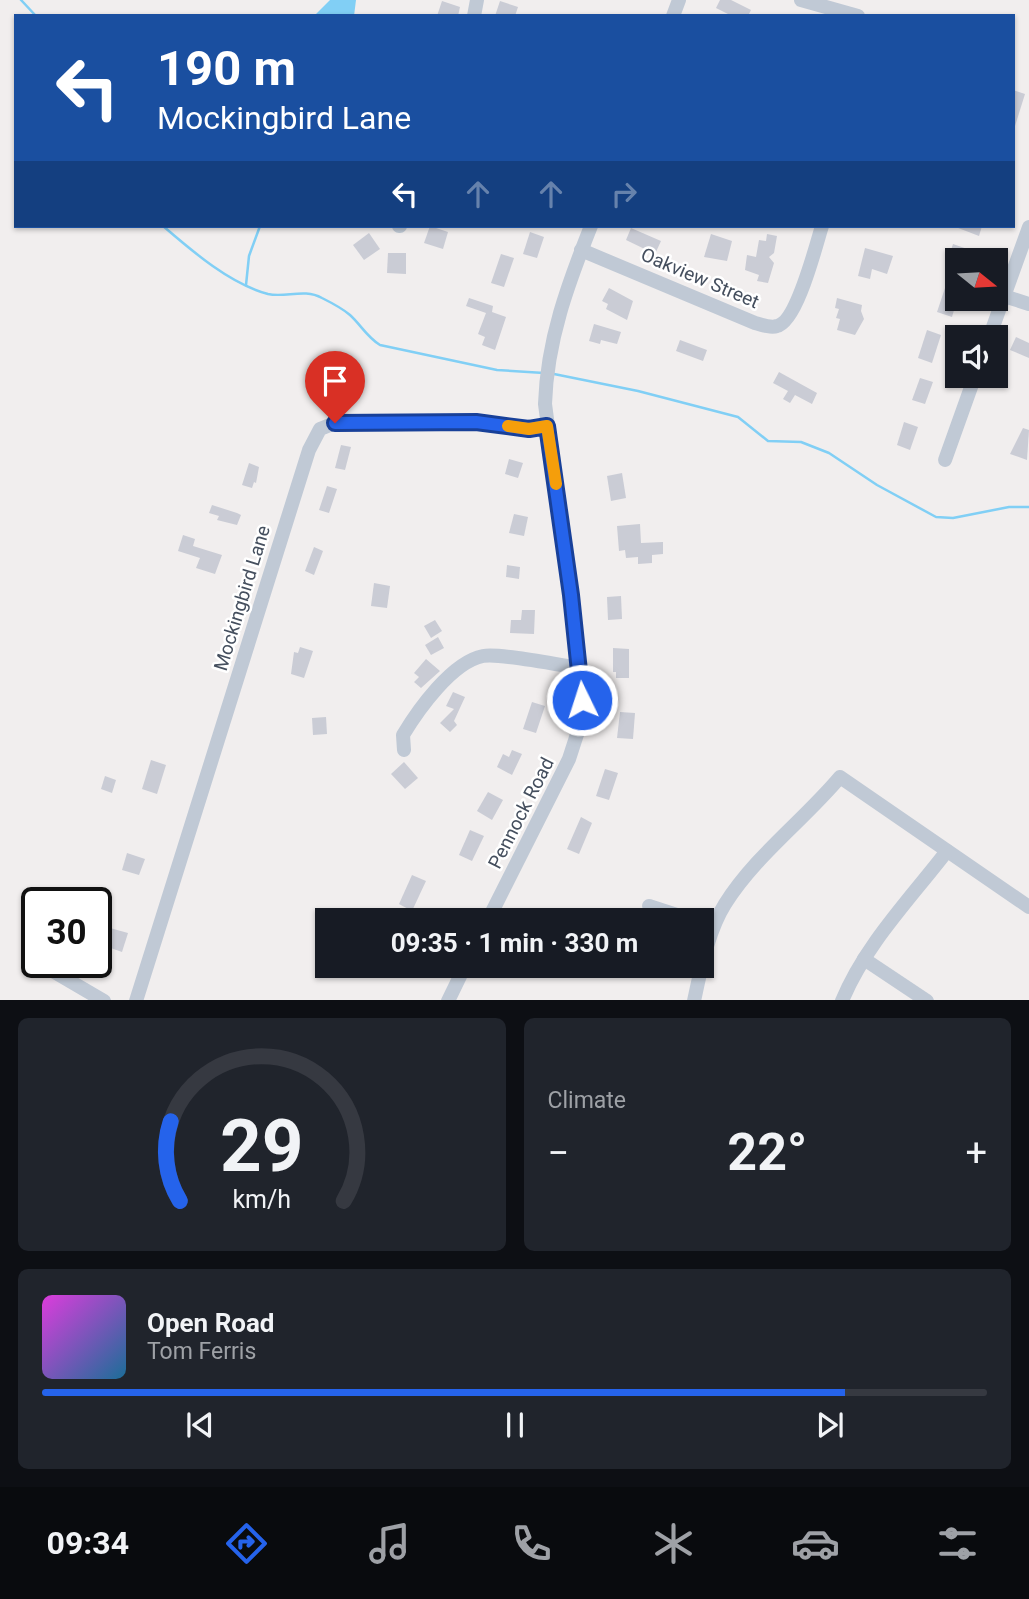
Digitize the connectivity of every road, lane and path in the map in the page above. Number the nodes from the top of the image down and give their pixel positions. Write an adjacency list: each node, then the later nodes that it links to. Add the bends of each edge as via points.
1 (801, 0): 2 (street)
2 (851, 14)
3 (1029, 227): 7 (street)
4 (590, 228): 6 (street, Pennock Road)
5 (821, 228): 6 (street, Oakview Street, via 795,307 777,327 755,323)
6 (582, 250): 11 (street, Pennock Road, via 559,311 546,373)
7 (1008, 285)
8 (1008, 297): 9 (street)
9 (1029, 304)
10 (971, 388): 12 (street)
11 (547, 426): 13 (street, Pennock Road); 26 (street, Mockingbird Lane, via 335,423 320,429 309,450)
12 (945, 460)
13 (580, 668): 14 (street, via 483,656 454,671 422,707 403,735); 18 (street, Pennock Road, via 581,722 569,759)
14 (404, 750)
15 (947, 851): 17 (street); 20 (street, via 840,777 746,876); 21 (street)
16 (649, 906): 19 (street)
17 (1029, 907)
18 (494, 908)
19 (655, 908)
20 (714, 918)
21 (864, 959): 29 (street); 30 (street)
22 (65, 978): 25 (street)
23 (459, 978): 27 (street)
24 (698, 978): 28 (street)
25 (104, 1000)
26 (136, 1000)
27 (448, 1000)
28 (694, 1000)
29 (842, 1000)
30 (926, 1000)

